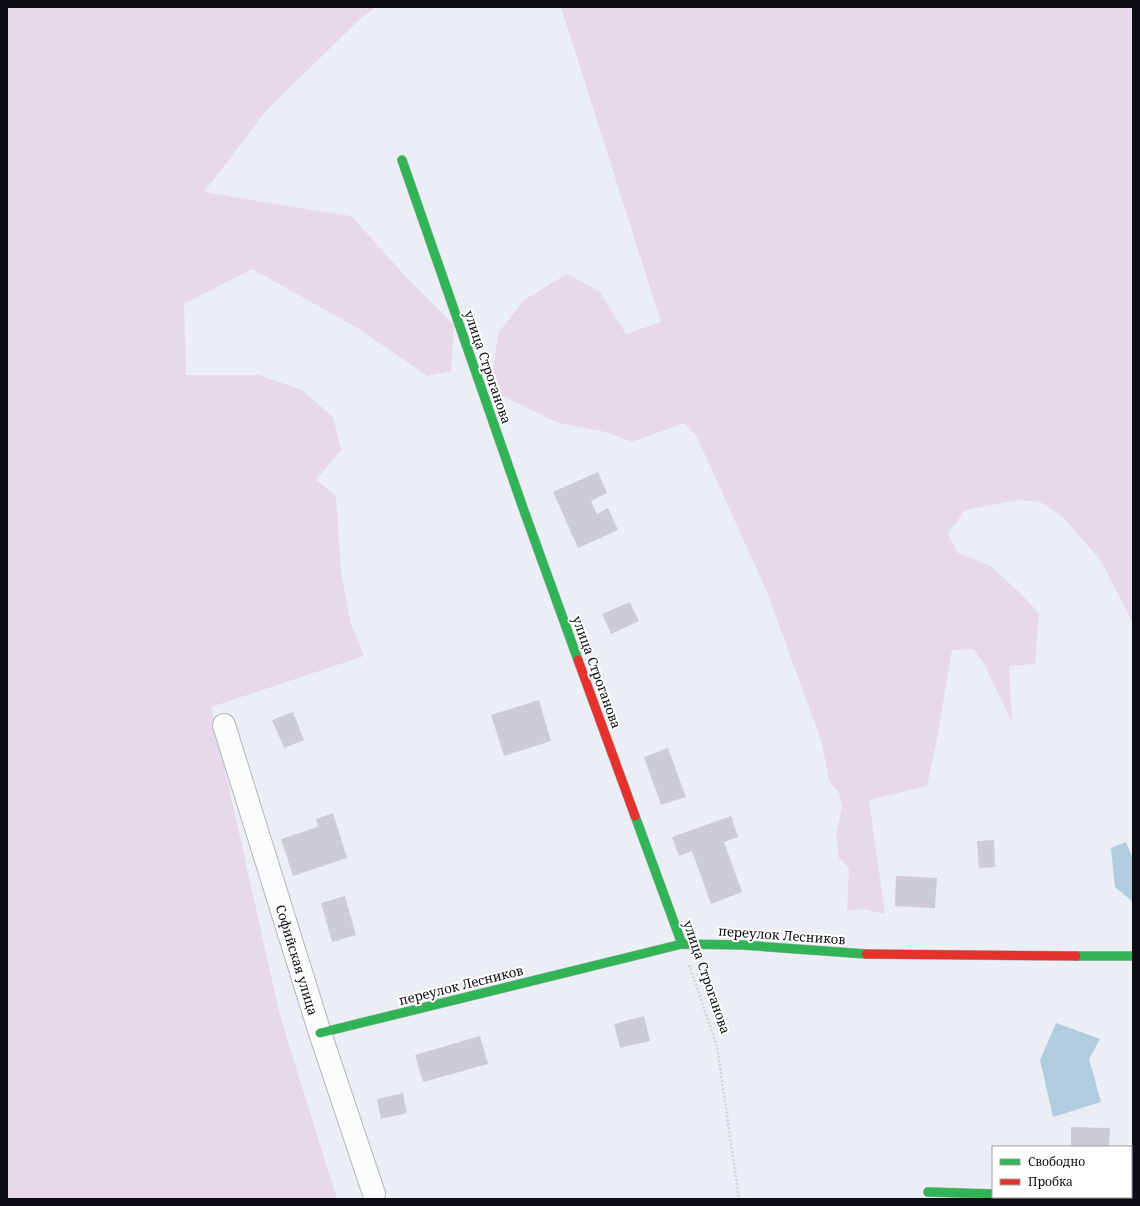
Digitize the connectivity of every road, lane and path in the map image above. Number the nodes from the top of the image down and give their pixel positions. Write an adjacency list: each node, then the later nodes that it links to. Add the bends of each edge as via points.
1 (402, 160): 3 (street, улица Строганова, via 523,508)
2 (224, 725): 5 (street, Софийская улица)
3 (682, 944): 4 (street, переулок Лесников, via 742,945 865,954); 5 (street, переулок Лесников); 9 (path, улица Строганова, via 717,1046)
4 (1133, 956)
5 (320, 1033): 7 (street, Софийская улица)
6 (928, 1192): 8 (street)
7 (374, 1194)
8 (992, 1194)
9 (739, 1199)

